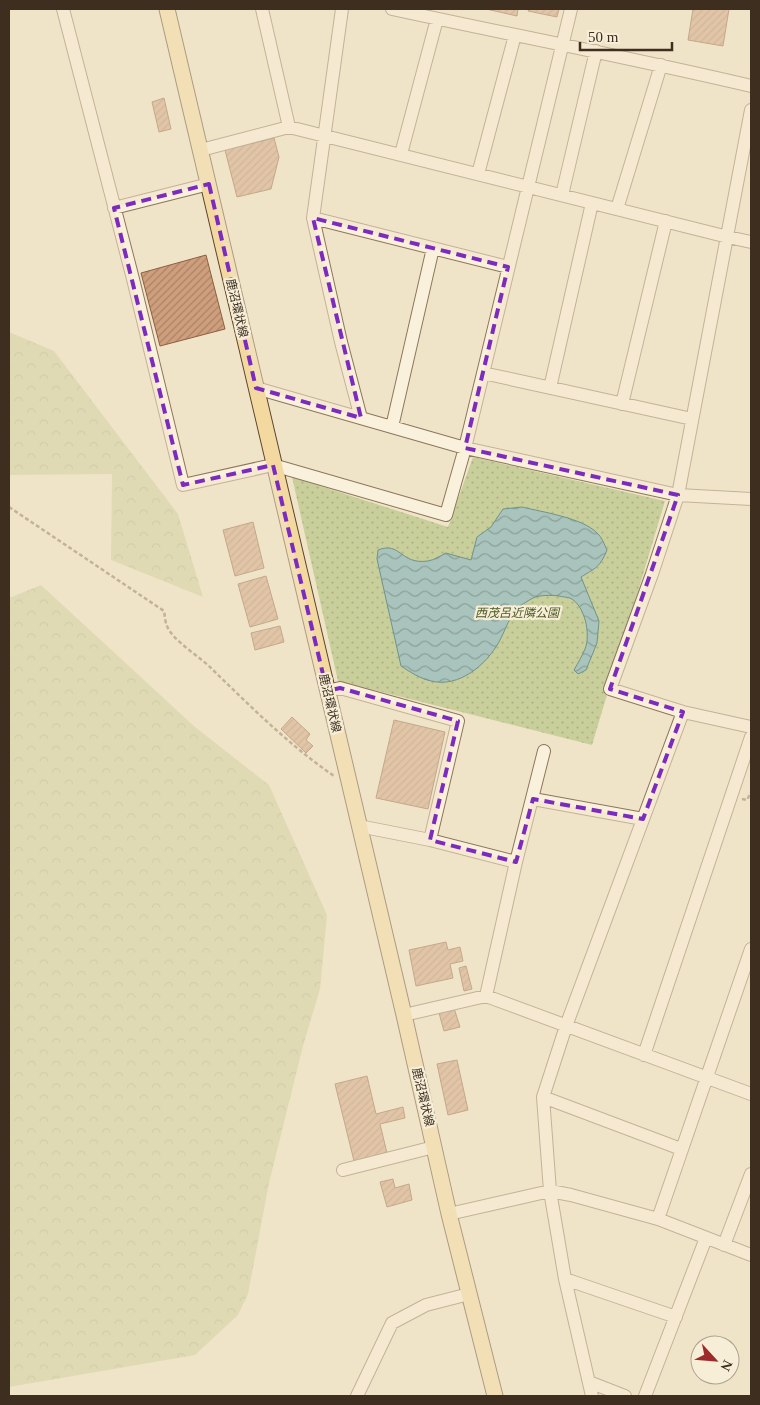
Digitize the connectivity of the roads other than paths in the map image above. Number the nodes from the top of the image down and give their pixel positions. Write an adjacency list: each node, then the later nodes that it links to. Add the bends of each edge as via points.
1 (63, 9): 23 (street)
2 (167, 9): 16 (main road, 鹿沼環状線)
3 (262, 9): 14 (street)
4 (342, 9): 15 (street)
5 (392, 9): 7 (street)
6 (571, 9): 9 (street)
7 (437, 19): 8 (street); 17 (street)
8 (515, 36): 9 (street); 18 (street)
9 (563, 46): 10 (street); 20 (street)
10 (596, 51): 11 (street); 21 (street)
11 (661, 65): 12 (street); 24 (street)
12 (751, 86)
13 (751, 110): 27 (street)
14 (289, 127): 15 (street); 16 (street)
15 (325, 136): 17 (street); 25 (street)
16 (201, 150): 19 (main road, 鹿沼環状線)
17 (401, 154): 18 (street)
18 (478, 174): 20 (street)
19 (209, 184): 23 (street); 32 (main road, 鹿沼環状線)
20 (527, 186): 21 (street); 30 (street)
21 (562, 195): 22 (street)
22 (592, 203): 24 (street); 33 (street)
23 (114, 208): 39 (street, via 183,485)
24 (617, 209): 26 (street)
25 (313, 218): 29 (street); 35 (street)
26 (666, 221): 27 (street); 34 (street)
27 (728, 237): 28 (street); 36 (street)
28 (751, 242)
29 (433, 248): 30 (street); 37 (street)
30 (508, 267): 31 (street)
31 (483, 373): 33 (street); 38 (street)
32 (256, 388): 35 (street); 39 (main road, 鹿沼環状線)
33 (550, 388): 34 (street)
34 (622, 404): 36 (street)
35 (361, 418): 37 (street)
36 (692, 419): 40 (street)
37 (392, 427): 38 (street)
38 (465, 448): 39 (street, via 446,515); 40 (street)
39 (273, 465): 42 (main road, 鹿沼環状線)
40 (678, 496): 41 (street); 43 (street, via 610,689)
41 (751, 499)
42 (327, 691): 49 (main road, 鹿沼環状線); 50 (street, via 340,688 458,721)
43 (683, 712): 44 (street); 48 (street)
44 (751, 727)
45 (751, 737): 56 (street)
46 (544, 751): 47 (street)
47 (533, 799): 48 (street); 51 (street)
48 (644, 819): 55 (street)
49 (359, 826): 50 (street); 54 (main road, 鹿沼環状線)
50 (430, 840): 51 (street)
51 (516, 862): 53 (street)
52 (751, 949): 57 (street)
53 (486, 996): 54 (street); 55 (street)
54 (404, 1015): 60 (main road, 鹿沼環状線)
55 (566, 1026): 56 (street); 59 (street)
56 (644, 1055): 57 (street)
57 (706, 1078): 58 (street); 61 (street)
58 (751, 1094)
59 (543, 1097): 61 (street); 64 (street)
60 (434, 1147): 62 (street); 65 (main road, 鹿沼環状線)
61 (682, 1149): 66 (street)
62 (343, 1170)
63 (751, 1174): 68 (street)
64 (550, 1191): 65 (street); 66 (street); 70 (street)
65 (449, 1214): 71 (main road, 鹿沼環状線)
66 (658, 1219): 67 (street)
67 (706, 1238): 68 (street); 72 (street)
68 (724, 1245): 69 (street)
69 (751, 1255)
70 (565, 1279): 72 (street); 73 (street)
71 (469, 1294): 74 (street, via 426,1305 392,1323); 75 (main road, 鹿沼環状線)
72 (676, 1317): 78 (street)
73 (588, 1382): 76 (street); 77 (street)
74 (357, 1396)
75 (494, 1396)
76 (592, 1396)
77 (625, 1396)
78 (645, 1396)

